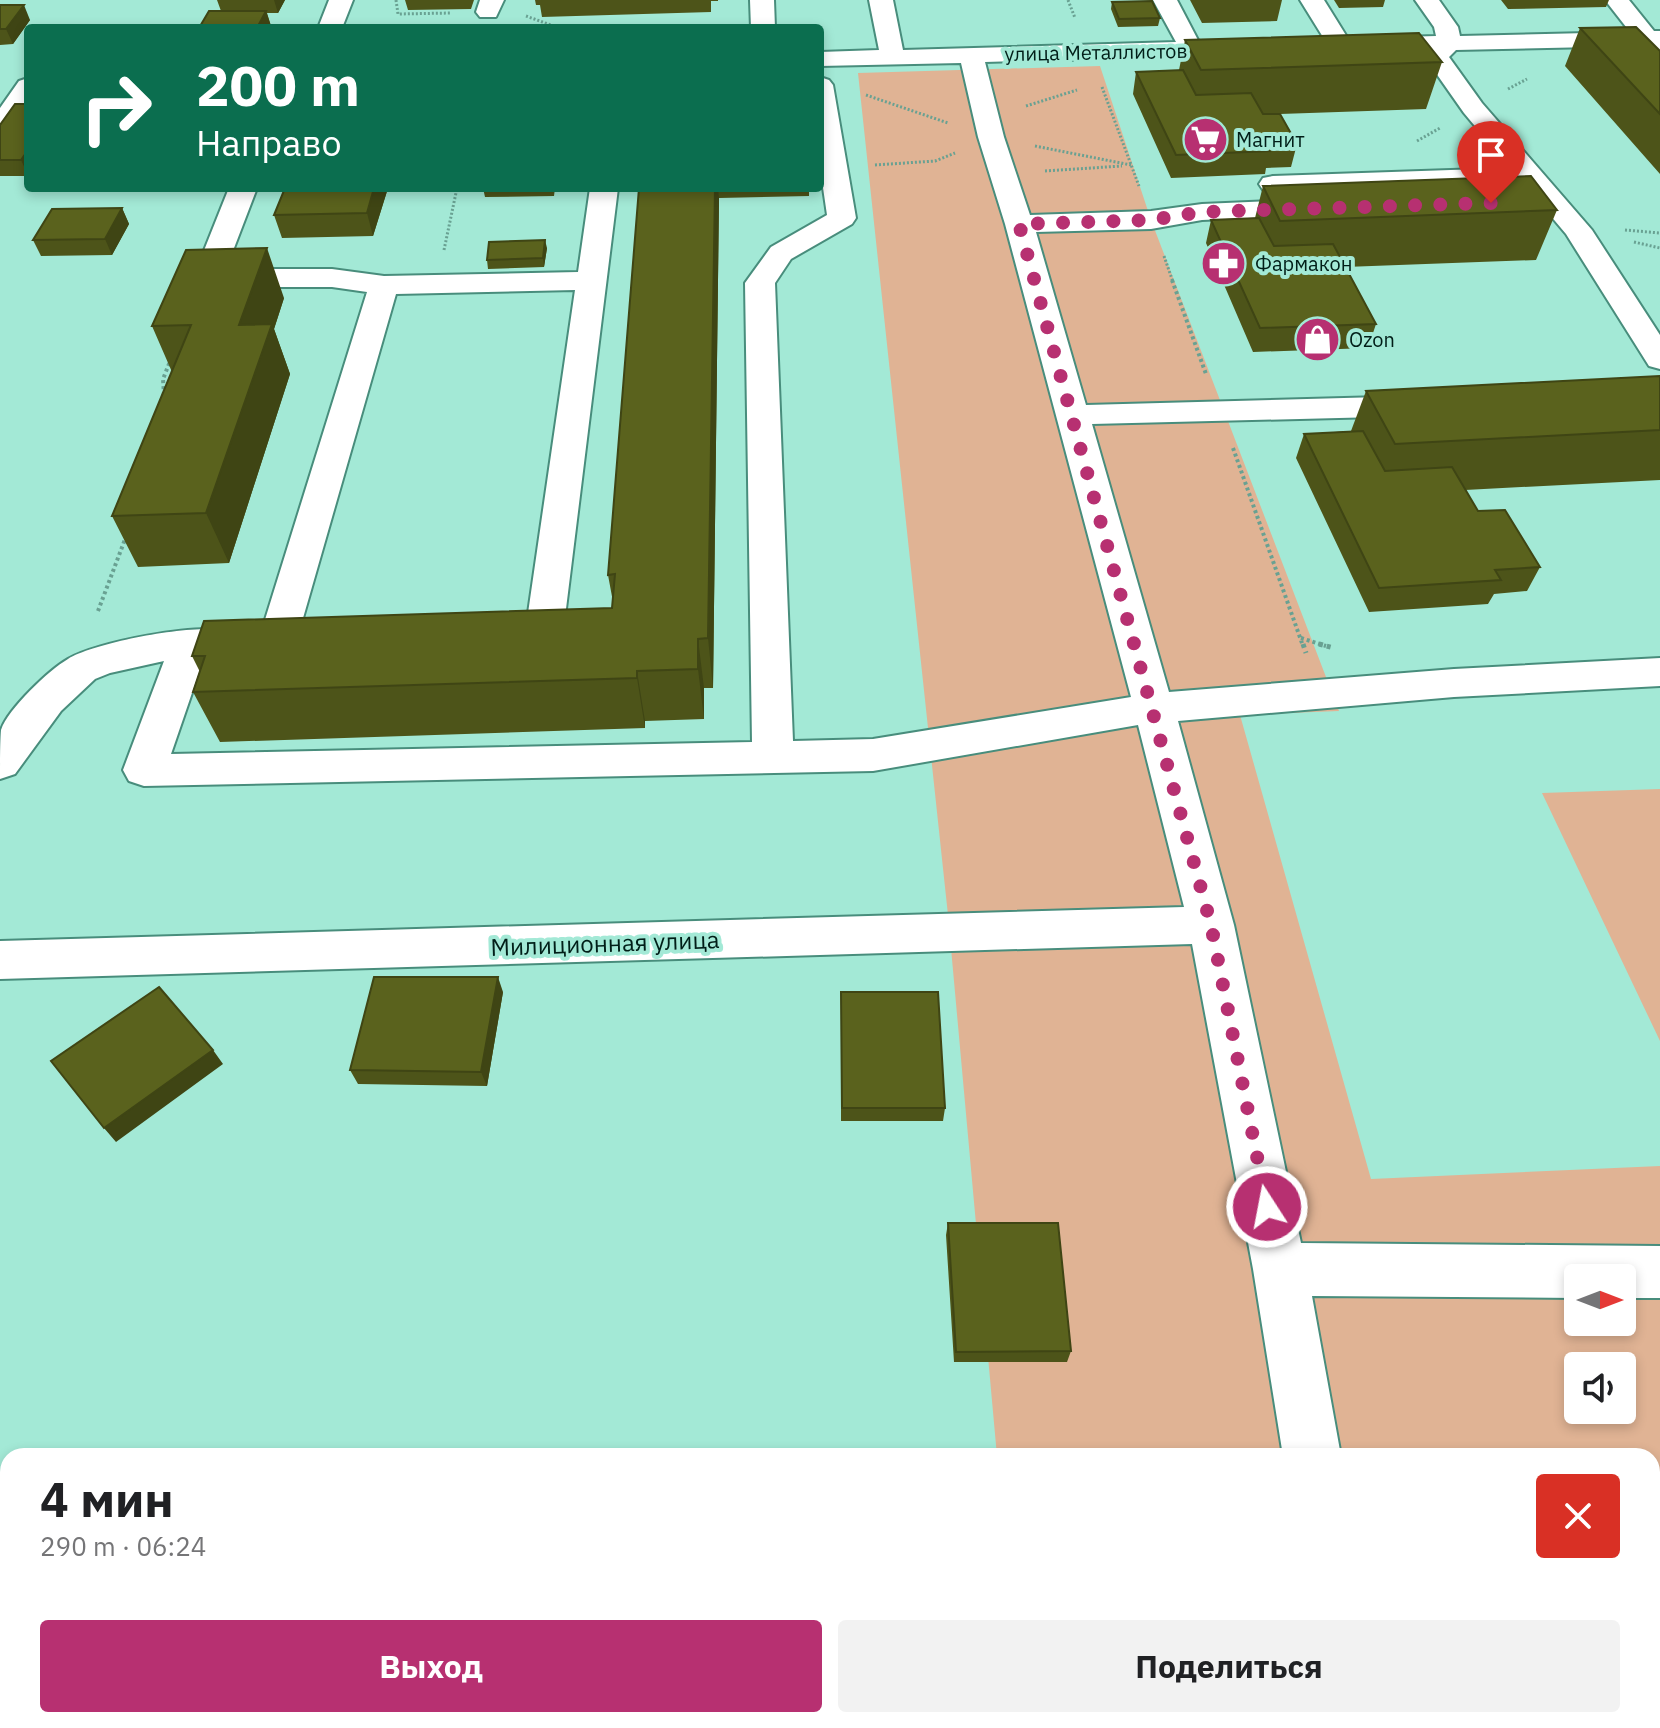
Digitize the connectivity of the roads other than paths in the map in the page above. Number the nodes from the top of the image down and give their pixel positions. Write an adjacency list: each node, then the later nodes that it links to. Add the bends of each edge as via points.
1 (341, 0): 8 (street)
2 (762, 0): 9 (street)
3 (881, 0): 17 (street)
4 (1165, 0): 15 (street)
5 (1312, 0): 12 (street)
6 (1427, 0): 10 (street, via 1446,27)
7 (1617, 0): 11 (street)
8 (332, 24)
9 (763, 24)
10 (1450, 43): 11 (street); 12 (street); 24 (street, via 1436,56)
11 (1655, 43)
12 (1340, 45): 13 (street)
13 (1310, 46)
14 (1265, 47): 15 (street, улица Металлистов)
15 (1191, 49): 16 (street, улица Металлистов)
16 (971, 55): 17 (street, улица Металлистов); 31 (street)
17 (892, 57): 18 (street, улица Металлистов)
18 (824, 59)
19 (0, 83): 20 (street)
20 (24, 85)
21 (24, 91): 23 (street)
22 (824, 109): 41 (street, via 842,218 781,253 760,283)
23 (0, 127)
24 (1530, 175): 25 (street); 28 (street)
25 (1267, 184)
26 (241, 192): 33 (street, via 208,278 332,278)
27 (603, 192): 32 (street)
28 (1553, 202): 29 (street); 34 (street, via 1578,230)
29 (1522, 203)
30 (1475, 204): 31 (street)
31 (1019, 224): 36 (street)
32 (590, 281): 33 (street); 37 (street, via 544,633)
33 (384, 285): 38 (street, via 294,638)
34 (1660, 359)
35 (1456, 405): 36 (street)
36 (1070, 415): 40 (street)
37 (481, 634)
38 (191, 641): 41 (street, via 144,770); 42 (street, via 83,666 30,717)
39 (1660, 672): 40 (street)
40 (1154, 708): 41 (street, via 873,755); 43 (street)
41 (773, 757)
42 (0, 763)
43 (1211, 925): 44 (street, Милиционная улица); 45 (street)
44 (3, 969)
45 (1280, 1269): 46 (street); 47 (street)
46 (1660, 1272)
47 (1311, 1448)

